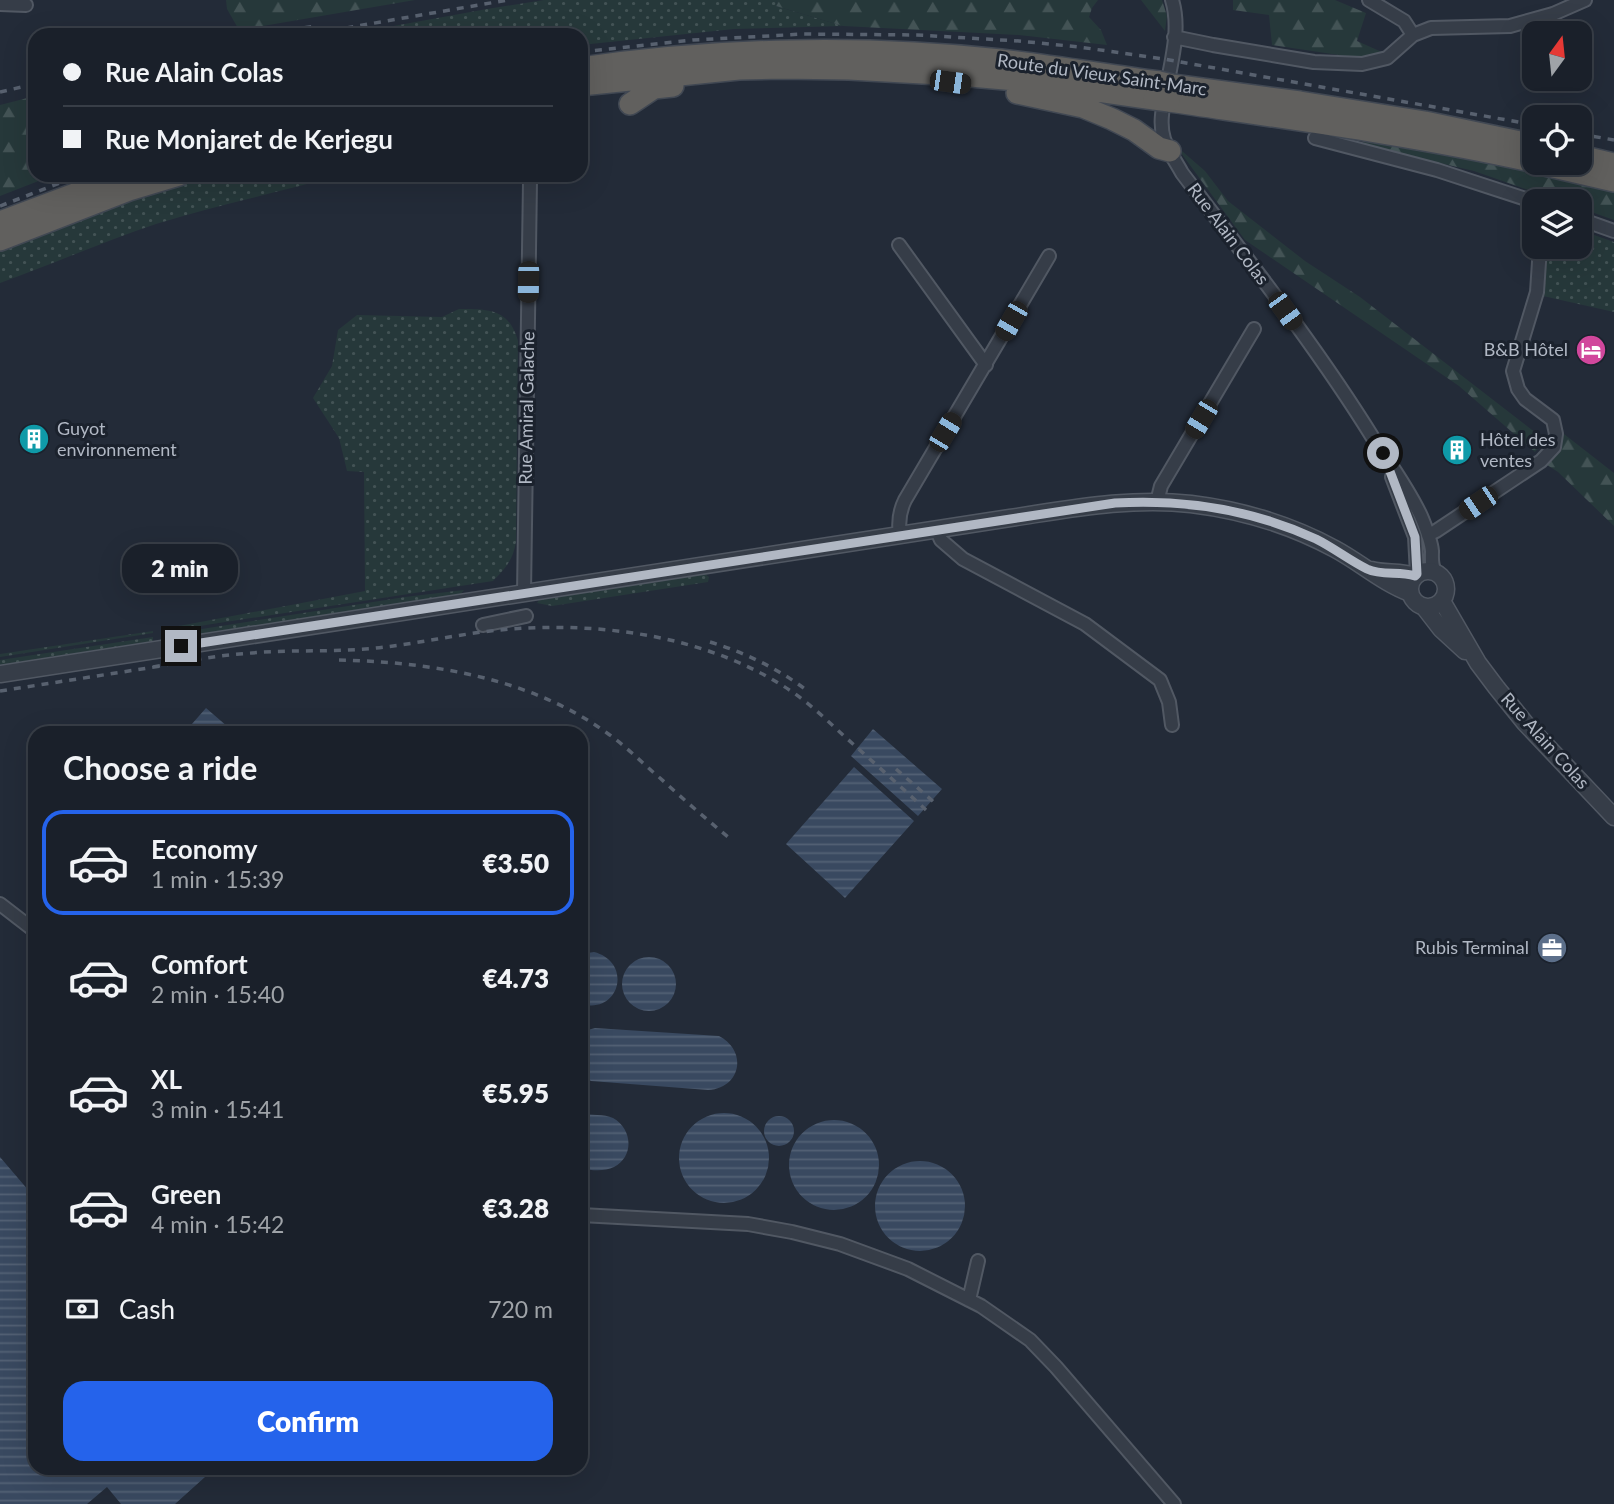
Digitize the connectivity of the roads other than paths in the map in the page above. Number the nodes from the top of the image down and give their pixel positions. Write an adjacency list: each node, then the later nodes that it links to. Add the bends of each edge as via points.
1 (1172, 0): 7 (street, Rue Alain Colas)
2 (1368, 0): 6 (street, via 1404,21)
3 (1585, 0): 6 (street, via 1510,26 1431,28)
4 (0, 4): 5 (street)
5 (26, 5)
6 (1413, 36): 7 (street, via 1387,58 1362,64 1314,62)
7 (1174, 37): 11 (street, Rue Alain Colas)
8 (588, 67): 11 (highway, Route du Vieux Saint-Marc, via 748,52 892,53 1000,60)
9 (849, 69): 10 (highway, Route du Vieux Saint-Marc, via 739,69); 11 (highway, Route du Vieux Saint-Marc); 12 (highway, via 654,88); 15 (highway, via 1083,107)
10 (588, 84)
11 (1163, 96): 14 (highway, Route du Vieux Saint-Marc, via 1300,102); 15 (street, Rue Alain Colas, via 1162,126); 17 (highway, Route du Vieux Saint-Marc)
12 (630, 104)
13 (1315, 138): 24 (street)
14 (1522, 142)
15 (1170, 151): 34 (street, Rue Alain Colas, via 1341,386)
16 (1592, 159): 18 (highway)
17 (1522, 160)
18 (1614, 164)
19 (1588, 175): 20 (highway, Route du Vieux Saint-Marc)
20 (1614, 181)
21 (106, 182): 25 (highway)
22 (156, 182): 28 (highway)
23 (530, 182): 42 (street, Rue Amiral Galache)
24 (1522, 198)
25 (0, 222)
26 (1592, 223): 27 (street)
27 (1614, 231)
28 (0, 240)
29 (899, 245): 33 (street)
30 (1049, 256): 33 (street)
31 (1539, 259): 38 (street, via 1537,292 1513,371 1525,399 1553,420 1554,447 1541,461)
32 (1254, 329): 35 (street, via 1161,486)
33 (986, 365): 37 (street, via 905,500 900,511)
34 (1383, 453): 38 (street, Rue Alain Colas); 41 (street, Rue Alain Colas, via 1415,537)
35 (1157, 502): 36 (street, via 1092,505); 39 (street, via 1212,508 1270,522 1325,544)
36 (936, 529): 37 (street); 50 (street, via 941,540 963,559 1086,624 1160,680)
37 (901, 535): 42 (street)
38 (1428, 535): 40 (street, Rue Alain Colas)
39 (1368, 569): 41 (street); 43 (street)
40 (1435, 572): 41 (street); 44 (street, via 1446,585)
41 (1416, 575): 43 (street)
42 (524, 593): 49 (street)
43 (1410, 593): 45 (street)
44 (1442, 601): 45 (street); 48 (street, Rue Alain Colas)
45 (1424, 607): 48 (street, Rue Alain Colas)
46 (526, 616): 47 (street)
47 (483, 625)
48 (1478, 663): 51 (street, Rue Alain Colas, via 1525,723)
49 (0, 674)
50 (1172, 725)
51 (1614, 817)
52 (0, 904): 53 (street)
53 (28, 926)
54 (588, 1215): 56 (street, via 748,1224 792,1231 908,1269)
55 (978, 1261): 56 (street)
56 (969, 1300): 57 (street, via 1030,1339)
57 (1174, 1504)

